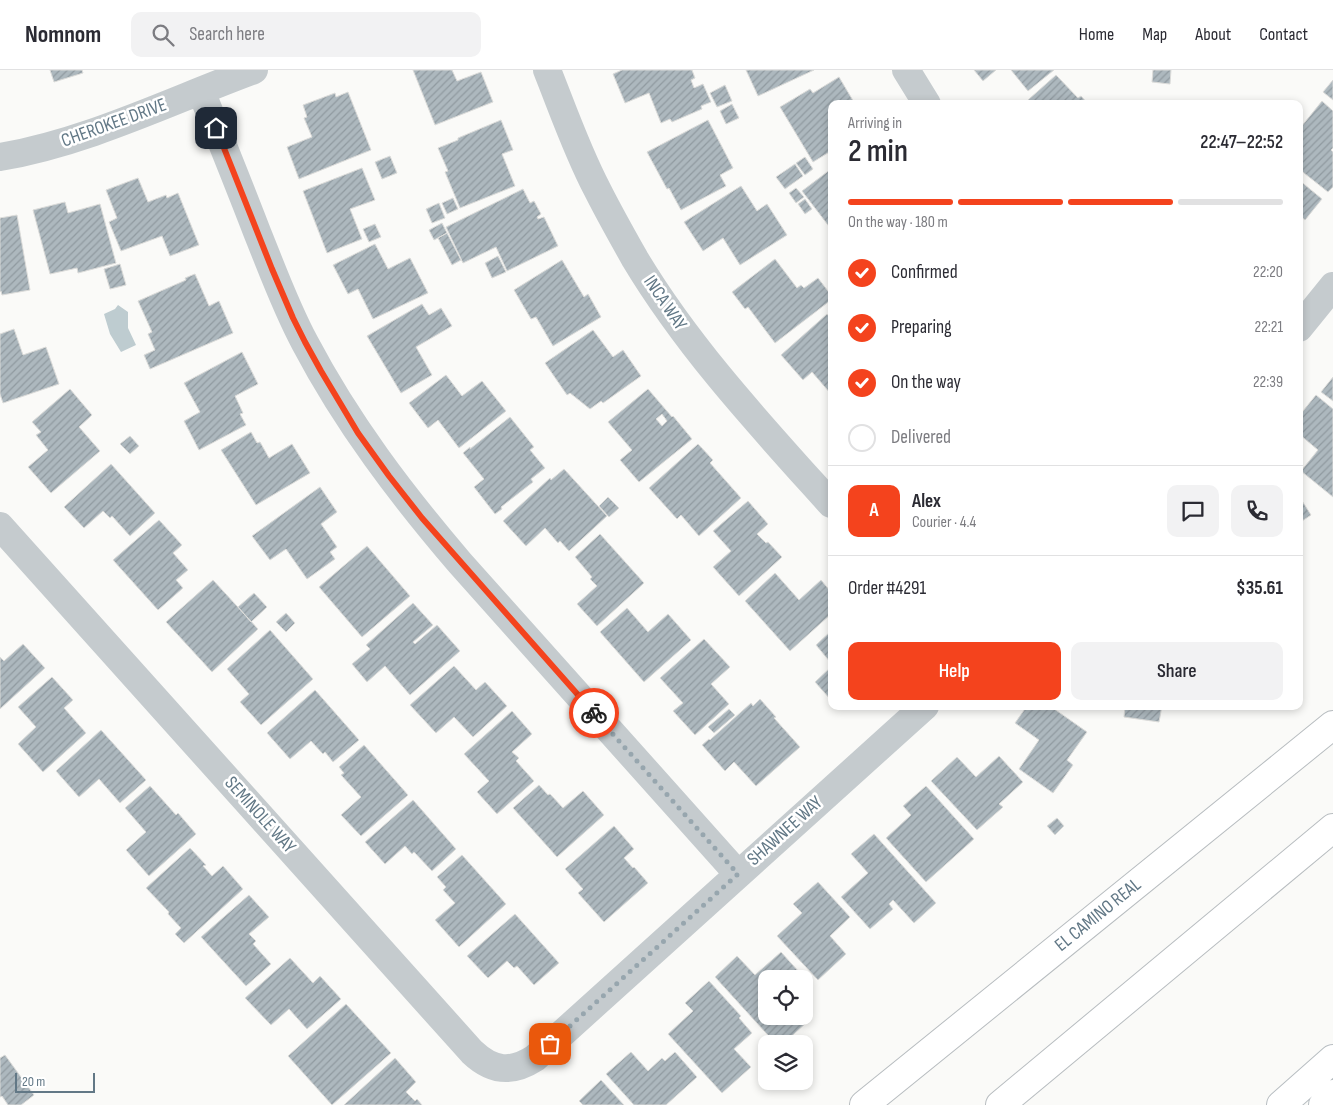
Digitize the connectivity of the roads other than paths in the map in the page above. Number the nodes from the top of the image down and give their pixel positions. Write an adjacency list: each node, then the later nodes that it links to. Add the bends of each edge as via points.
1 (254, 70): 4 (street, CHEROKEE DRIVE)
2 (548, 70): 9 (street, INCA WAY, via 596,188 635,259 711,366)
3 (906, 70): 5 (street)
4 (201, 91): 6 (street, CHEROKEE DRIVE, via 74,139); 14 (street, via 291,313 309,351 358,433 447,548)
5 (925, 100)
6 (0, 157)
7 (1333, 286): 8 (street)
8 (1303, 323)
9 (828, 501)
10 (0, 526): 15 (street, SEMINOLE WAY, via 472,1052 491,1066 509,1069)
11 (921, 710): 14 (street, SHAWNEE WAY)
12 (1333, 725): 18 (main road, EL CAMINO REAL)
13 (1333, 828): 19 (main road)
14 (738, 874): 15 (street, SHAWNEE WAY)
15 (536, 1058)
16 (1333, 1059): 20 (main road)
17 (1333, 1094): 21 (main road)
18 (864, 1105)
19 (1000, 1105)
20 (1281, 1105)
21 (1323, 1105)

